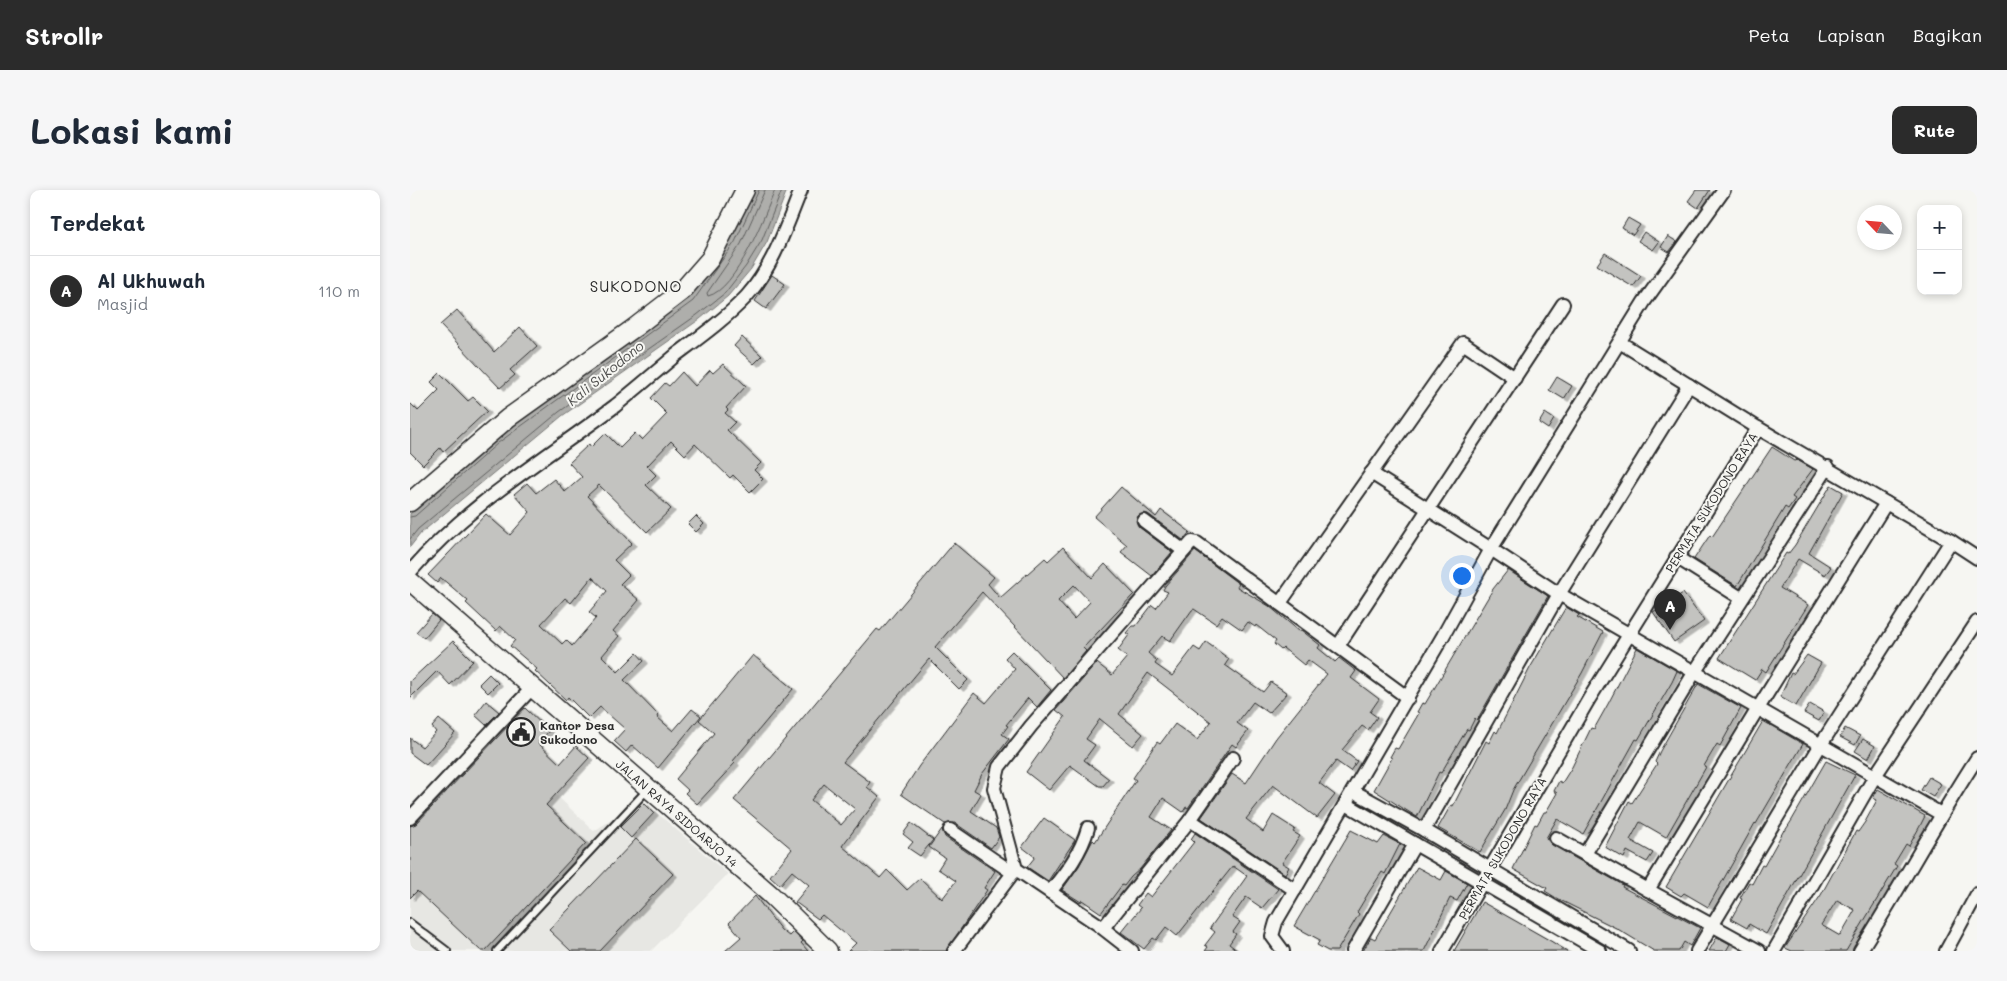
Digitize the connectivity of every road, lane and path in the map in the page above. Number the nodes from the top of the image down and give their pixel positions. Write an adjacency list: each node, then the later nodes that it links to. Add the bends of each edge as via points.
1 (745, 190): 11 (main road, via 710,259 682,291 508,418)
2 (801, 190): 20 (street, via 782,238 746,296 615,406 508,482 442,537)
3 (1724, 190): 5 (street, via 1648,297)
4 (1563, 304): 6 (street)
5 (1621, 343): 7 (street); 16 (street)
6 (1515, 378): 10 (street, via 1463,342); 13 (street)
7 (1689, 386): 8 (street); 22 (street)
8 (1758, 428): 9 (street, PERMATA SUKODONO RAYA); 18 (street, PERMATA SUKODONO RAYA)
9 (1828, 467): 12 (street, PERMATA SUKODONO RAYA); 23 (street)
10 (1371, 473): 13 (street); 24 (street)
11 (410, 502)
12 (1886, 503): 15 (street, PERMATA SUKODONO RAYA); 31 (street)
13 (1428, 510): 16 (street); 27 (street)
14 (1144, 521): 17 (street)
15 (1951, 542): 19 (street, PERMATA SUKODONO RAYA); 32 (street)
16 (1491, 549): 22 (street); 30 (street)
17 (1184, 551): 24 (street, via 1192,542 1197,543); 49 (street, via 999,766 994,788)
18 (1676, 557): 23 (street); 26 (street, PERMATA SUKODONO RAYA)
19 (1977, 558)
20 (410, 572)
21 (410, 580): 29 (main road, JALAN RAYA SIDOARJO 14)
22 (1559, 594): 26 (street); 44 (street)
23 (1741, 598): 28 (street)
24 (1280, 603): 27 (street)
25 (1977, 622): 35 (street)
26 (1629, 635): 28 (street); 48 (street, PERMATA SUKODONO RAYA)
27 (1338, 646): 30 (street)
28 (1694, 673): 31 (street); 47 (street)
29 (533, 688): 36 (main road, JALAN RAYA SIDOARJO 14); 40 (street)
30 (1408, 698): 37 (street)
31 (1756, 710): 32 (street); 52 (street)
32 (1820, 746): 35 (street); 56 (street)
33 (1233, 758): 41 (street)
34 (1977, 758): 39 (street)
35 (1875, 776): 39 (street); 70 (street)
36 (648, 789): 59 (lane); 60 (main road, JALAN RAYA SIDOARJO 14, via 770,894)
37 (1354, 791): 38 (street); 44 (street)
38 (1346, 804): 46 (street); 51 (street)
39 (1941, 814): 71 (street)
40 (410, 818)
41 (1190, 820): 51 (street); 57 (street)
42 (1088, 828): 53 (street, via 1071,865)
43 (950, 830): 49 (street)
44 (1424, 830): 48 (street)
45 (1556, 838): 47 (street)
46 (1415, 844): 50 (street); 64 (street)
47 (1585, 854): 52 (street)
48 (1491, 869): 50 (street, PERMATA SUKODONO RAYA); 67 (street)
49 (1014, 871): 53 (street); 61 (street)
50 (1483, 882): 65 (street, PERMATA SUKODONO RAYA); 66 (street)
51 (1295, 890): 63 (street, via 1276,922 1272,936)
52 (1648, 890): 56 (street)
53 (1050, 892): 57 (street)
54 (1977, 894): 72 (street)
55 (410, 923): 58 (lane)
56 (1712, 927): 68 (street); 69 (street)
57 (1104, 928): 62 (street)
58 (447, 951)
59 (497, 951)
60 (828, 951)
61 (954, 951)
62 (1132, 951)
63 (1283, 951)
64 (1353, 951)
65 (1442, 951)
66 (1600, 951)
67 (1629, 951)
68 (1697, 951)
69 (1758, 951)
70 (1774, 951)
71 (1860, 951)
72 (1946, 951)

